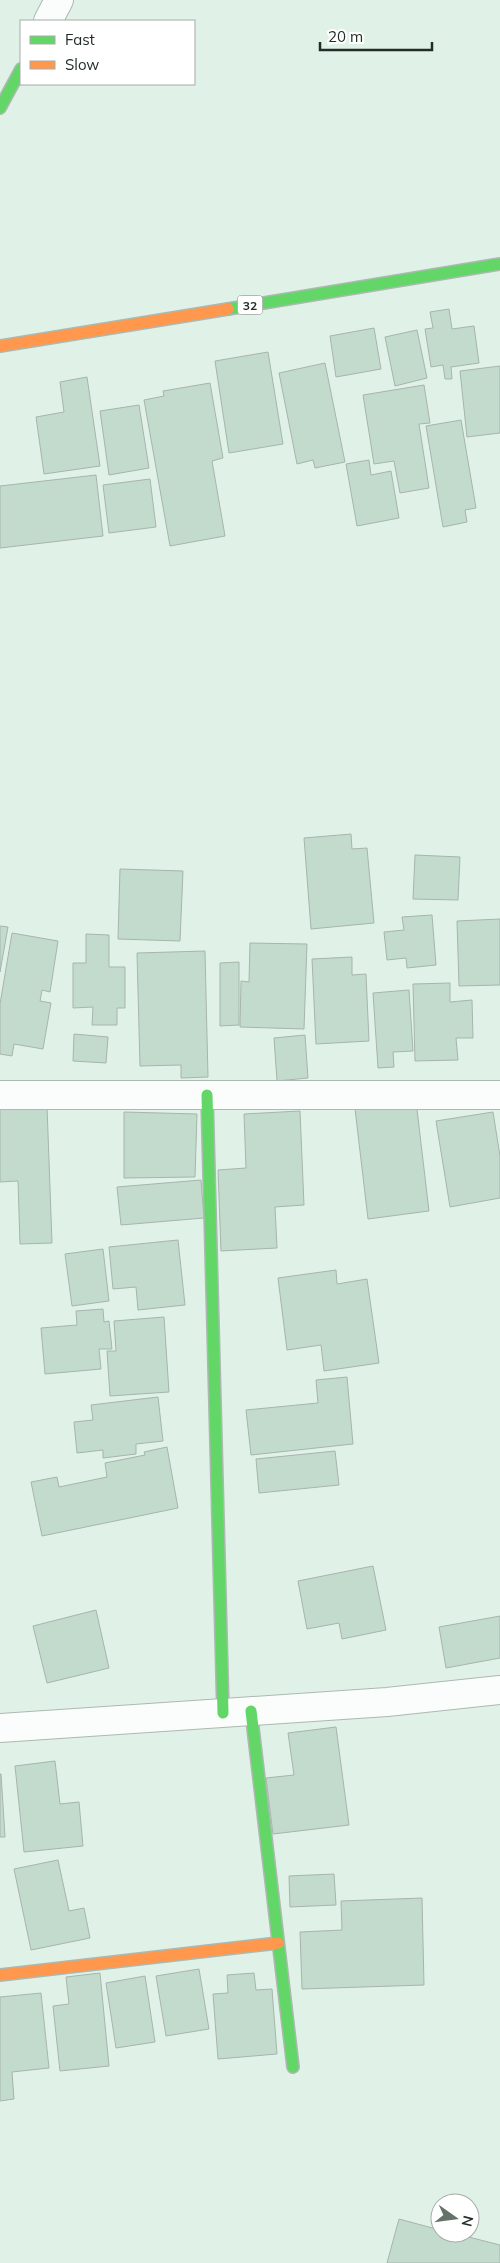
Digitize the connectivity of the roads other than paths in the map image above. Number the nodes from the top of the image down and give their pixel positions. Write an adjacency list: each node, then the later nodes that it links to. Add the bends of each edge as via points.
1 (59, 0): 2 (street)
2 (49, 20)
3 (20, 71): 4 (main road)
4 (0, 108)
5 (500, 264): 6 (main road, 32)
6 (0, 346)
7 (0, 1095): 8 (street)
8 (207, 1095): 9 (street); 12 (main road)
9 (500, 1095)
10 (500, 1690): 11 (street)
11 (252, 1711): 12 (street); 14 (main road)
12 (222, 1713): 13 (street)
13 (0, 1728)
14 (278, 1943): 15 (main road); 16 (main road)
15 (0, 1974)
16 (293, 2067)

